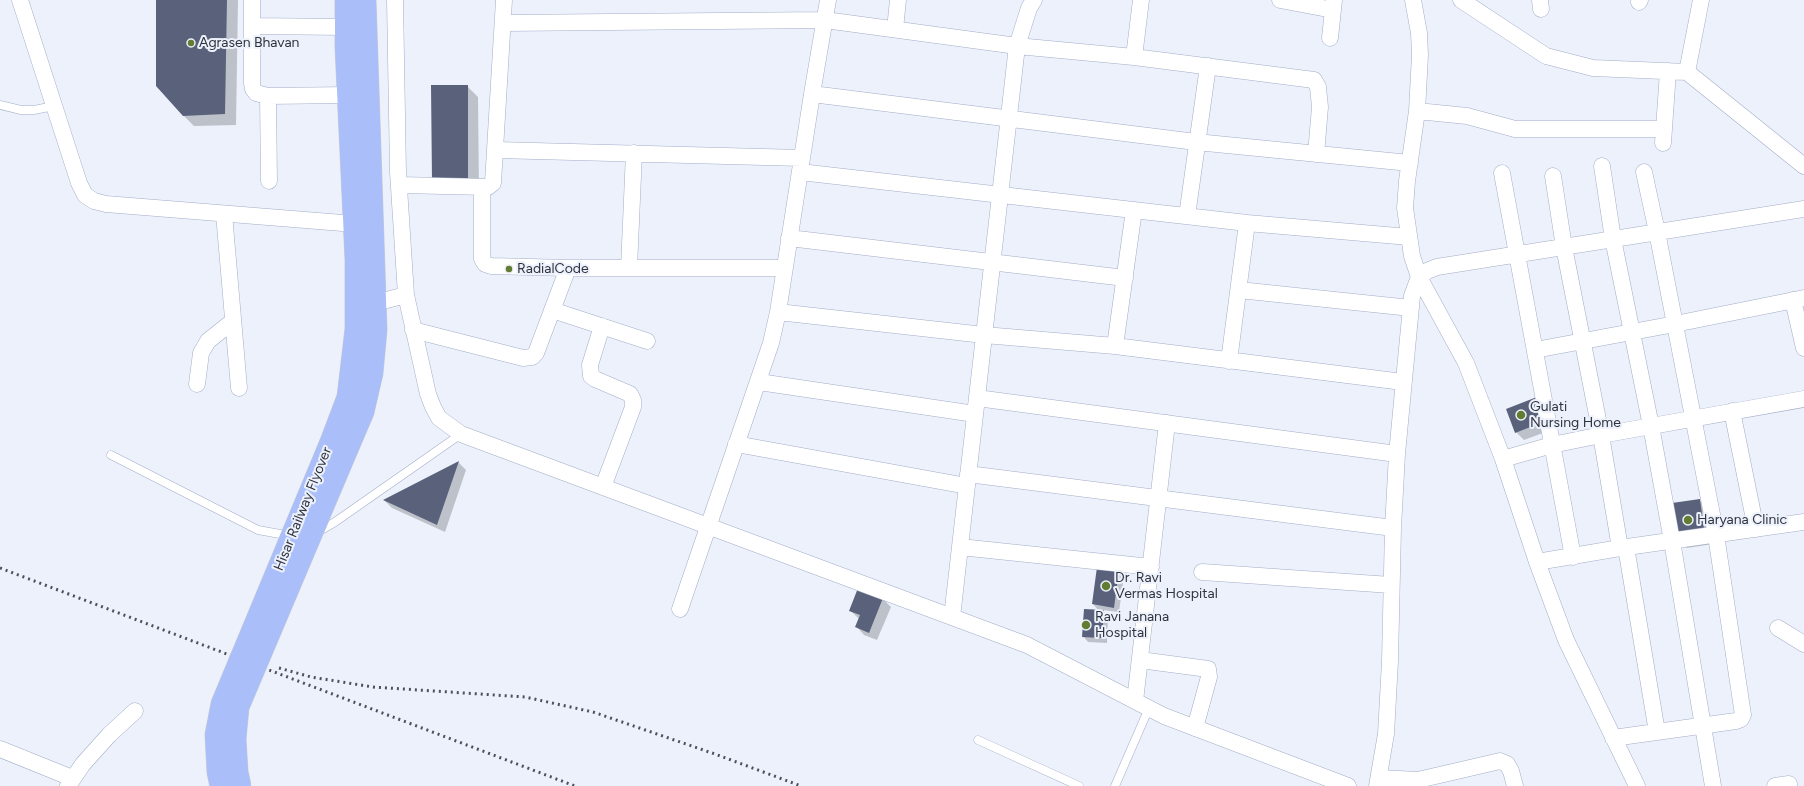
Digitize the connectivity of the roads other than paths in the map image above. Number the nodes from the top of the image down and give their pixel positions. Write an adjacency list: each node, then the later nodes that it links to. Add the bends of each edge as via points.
1 (20, 0): 31 (street)
2 (252, 0): 18 (street)
3 (346, 0): 19 (main road, Hisar Railway Flyover)
4 (365, 0): 70 (main road, Hisar Railway Flyover)
5 (395, 0): 46 (street)
6 (504, 0): 17 (street)
7 (828, 0): 16 (street)
8 (898, 0): 20 (street)
9 (1034, 0): 22 (street)
10 (1140, 0): 23 (street)
11 (1280, 0): 15 (street)
12 (1413, 0): 32 (street, via 1420,55)
13 (1461, 0): 25 (street, via 1546,56 1593,68)
14 (1701, 0): 26 (street)
15 (1333, 5): 21 (street)
16 (825, 20): 17 (street); 20 (street); 27 (street)
17 (504, 23): 35 (street)
18 (252, 26): 19 (street); 29 (street, via 253,89 256,93)
19 (346, 27): 28 (main road, Hisar Railway Flyover)
20 (895, 29): 22 (street)
21 (1330, 38)
22 (1016, 46): 23 (street); 33 (street)
23 (1134, 57): 24 (street)
24 (1208, 66): 34 (street); 37 (street, via 1314,80 1320,107)
25 (1668, 71): 26 (street); 32 (street, via 1663,136 1515,129 1467,116)
26 (1687, 72): 41 (street)
27 (812, 94): 33 (street); 39 (street)
28 (348, 95): 29 (street); 54 (main road, Hisar Railway Flyover)
29 (268, 96): 45 (street)
30 (0, 105): 31 (lane, via 21,110)
31 (54, 106): 51 (street, via 79,183 85,195 94,201)
32 (1417, 111): 38 (street)
33 (1008, 119): 34 (street); 48 (street)
34 (1196, 142): 37 (street); 52 (street)
35 (496, 150): 36 (street); 47 (street, via 493,183 491,186)
36 (634, 153): 39 (street); 63 (street)
37 (1316, 154): 38 (street)
38 (1410, 163): 56 (street, via 1405,208)
39 (801, 165): 48 (street); 57 (street)
40 (1602, 166): 58 (street)
41 (1804, 166)
42 (1644, 172): 55 (street)
43 (1502, 173): 60 (street)
44 (1554, 176): 59 (street)
45 (269, 181)
46 (399, 184): 47 (street); 68 (street)
47 (482, 187): 62 (street, via 482,254 485,264)
48 (1000, 195): 50 (street); 61 (street)
49 (1804, 209): 55 (street)
50 (1134, 210): 52 (street); 66 (street)
51 (224, 214): 54 (street); 74 (street)
52 (1186, 216): 53 (street)
53 (1246, 223): 56 (street); 67 (street)
54 (354, 224): 100 (main road, Hisar Railway Flyover, via 356,329)
55 (1657, 232): 58 (street); 75 (street)
56 (1409, 237): 65 (street)
57 (789, 238): 61 (street); 64 (street)
58 (1613, 239): 59 (street); 78 (street)
59 (1564, 247): 60 (street); 81 (street)
60 (1517, 254): 65 (street, via 1437,267); 84 (street)
61 (991, 262): 66 (street); 79 (street)
62 (568, 268): 63 (street); 72 (street)
63 (628, 268): 64 (street)
64 (785, 268): 73 (street)
65 (1419, 277): 71 (street, via 1412,296); 104 (street, via 1466,363)
66 (1124, 278): 82 (street)
67 (1239, 290): 71 (street); 85 (street)
68 (406, 296): 70 (street); 77 (street)
69 (1798, 299): 75 (street); 83 (street)
70 (375, 303): 100 (main road, Hisar Railway Flyover, via 376,330 372,374 363,412)
71 (1411, 308): 87 (street)
72 (552, 310): 76 (street); 77 (street, via 536,353 528,358)
73 (778, 312): 79 (street); 86 (street)
74 (233, 321): 88 (street, via 208,342 201,353); 89 (street)
75 (1674, 324): 78 (street); 94 (street)
76 (602, 326): 80 (street); 106 (street, via 590,365 591,376 630,394 633,400 633,407)
77 (413, 330): 97 (street, via 433,407 439,418)
78 (1632, 332): 81 (street); 96 (street)
79 (984, 335): 82 (street); 90 (street)
80 (647, 341)
81 (1583, 341): 84 (street); 98 (street)
82 (1115, 346): 85 (street)
83 (1804, 348)
84 (1535, 350): 101 (street)
85 (1229, 361): 87 (street)
86 (759, 382): 93 (street); 99 (street)
87 (1403, 382): 102 (street)
88 (198, 384)
89 (239, 388)
90 (977, 398): 93 (street); 95 (street)
91 (1804, 399): 92 (street)
92 (1732, 411): 94 (street); 111 (street)
93 (975, 414): 105 (street)
94 (1693, 418): 96 (street); 112 (street)
95 (1166, 423): 102 (street); 107 (street)
96 (1651, 426): 98 (street); 113 (street)
97 (461, 434): 103 (lane, via 335,522 317,533 301,536 258,530); 106 (street)
98 (1601, 435): 101 (street); 114 (street)
99 (736, 444): 105 (street); 109 (street)
100 (339, 445): 137 (main road, Hisar Railway Flyover, bridge, via 222,704 216,735); 138 (main road, Hisar Railway Flyover, bridge, via 238,707 235,738)
101 (1552, 445): 104 (street); 116 (street)
102 (1397, 454): 110 (street)
103 (111, 455)
104 (1504, 459): 117 (street)
105 (968, 480): 107 (street); 115 (street)
106 (602, 487): 109 (street)
107 (1159, 498): 110 (street); 118 (street)
108 (1804, 522): 111 (street)
109 (709, 526): 121 (street); 122 (street)
110 (1393, 528): 120 (street)
111 (1756, 529): 112 (street)
112 (1716, 535): 113 (street); 129 (street, via 1743,715 1736,721)
113 (1672, 541): 114 (street); 129 (street)
114 (1623, 547): 116 (street); 131 (street)
115 (960, 548): 118 (street); 122 (street)
116 (1573, 557): 117 (street)
117 (1537, 562): 132 (street, via 1566,640)
118 (1151, 567): 125 (street)
119 (1202, 572): 120 (street)
120 (1391, 585): 136 (street, via 1386,734)
121 (680, 609)
122 (952, 617): 126 (street, via 1027,645)
123 (1778, 628): 124 (street)
124 (1804, 644)
125 (1140, 660): 126 (street); 130 (street, via 1208,669 1210,677)
126 (1135, 701): 127 (street)
127 (1150, 708): 130 (street); 140 (lane)
128 (134, 711): 135 (street, via 108,735)
129 (1703, 727): 131 (street); 144 (street)
130 (1195, 728): 141 (street)
131 (1657, 732): 132 (street)
132 (1613, 738): 143 (street)
133 (978, 740): 139 (lane)
134 (0, 749): 135 (street)
135 (70, 782)
136 (1378, 782): 142 (street, via 1418,780 1500,761 1507,764 1512,771)
137 (221, 786)
138 (240, 786)
139 (1079, 786)
140 (1115, 786)
141 (1348, 786)
142 (1515, 786)
143 (1636, 786)
144 (1713, 786)

